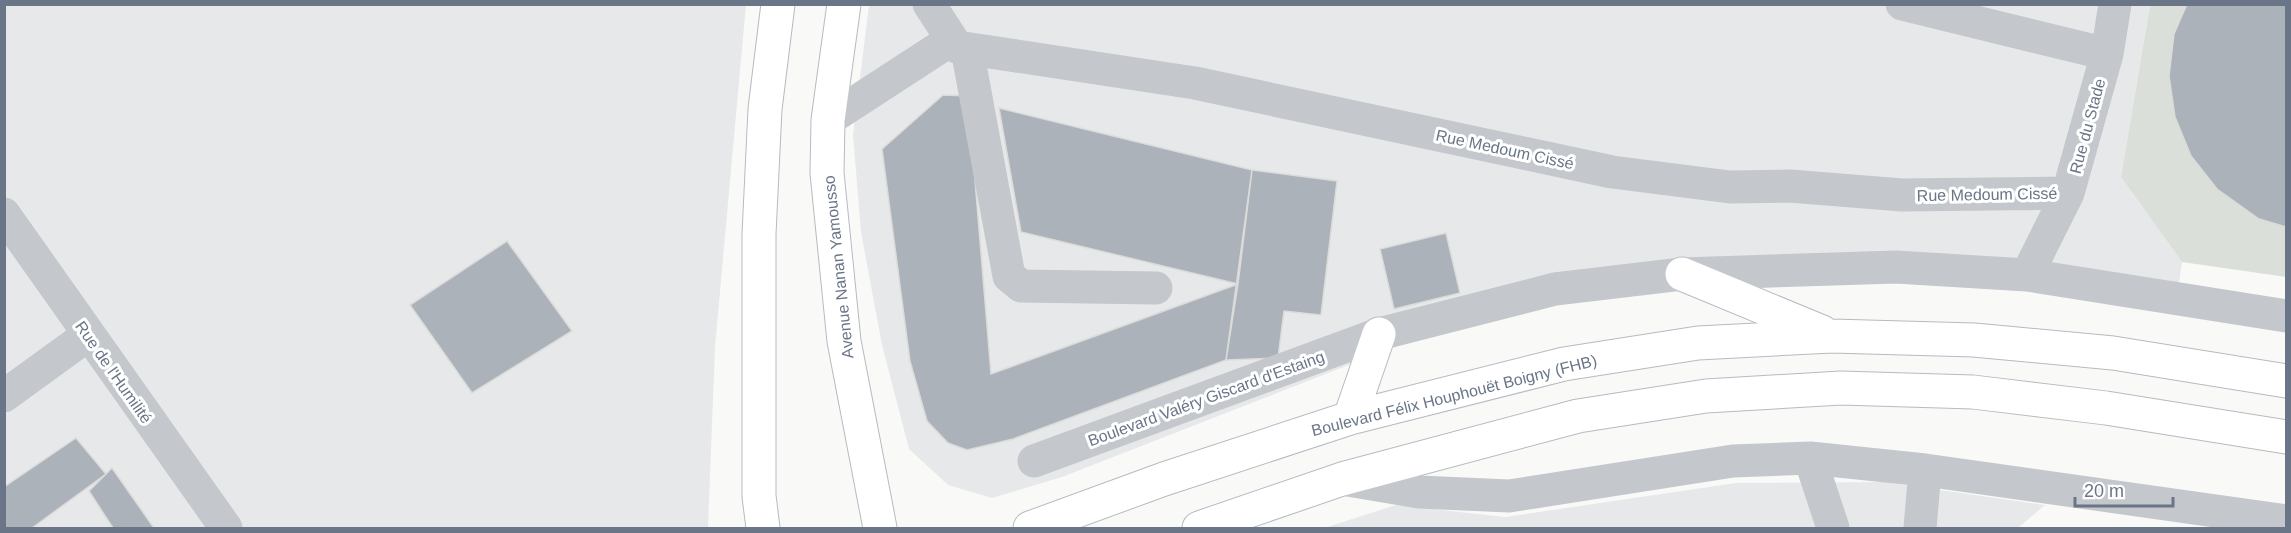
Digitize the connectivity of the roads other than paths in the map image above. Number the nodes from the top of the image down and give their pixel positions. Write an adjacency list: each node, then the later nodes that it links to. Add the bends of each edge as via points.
1 (778, 4): 28 (main road, via 765,109 759,234 759,496)
2 (843, 4): 8 (main road, Avenue Nanan Yamousso)
3 (929, 4): 6 (street)
4 (1902, 4): 7 (street)
5 (2115, 4): 7 (street, Rue du Stade)
6 (959, 44): 8 (street); 9 (street, Rue Medoum Cissé, via 1195,84 1612,172 1730,187 1790,186 1902,195); 13 (street, via 1009,276 1014,283)
7 (2107, 54): 9 (street, Rue du Stade)
8 (828, 120): 29 (main road, Avenue Nanan Yamousso, via 827,173 844,342)
9 (2068, 193): 12 (street, Rue du Stade)
10 (4, 214): 16 (street, Rue de l'Humilité)
11 (1682, 274): 12 (street, Boulevard Valéry Giscard d'Estaing, via 1896,267); 15 (street, Boulevard Valéry Giscard d'Estaing, via 1555,290); 17 (main road)
12 (2027, 275): 14 (street, Boulevard Valéry Giscard d'Estaing)
13 (1156, 288)
14 (2286, 316)
15 (1379, 334): 20 (main road); 23 (street, Boulevard Valéry Giscard d'Estaing)
16 (88, 335): 19 (street); 27 (street, Rue de l'Humilité)
17 (1832, 336): 18 (main road, Boulevard Félix Houphouët Boigny (FHB), via 1974,340 2101,352); 20 (main road, Boulevard Félix Houphouët Boigny (FHB), via 1698,343 1564,364)
18 (2286, 381)
19 (4, 396)
20 (1350, 418): 30 (main road, Boulevard Félix Houphouët Boigny (FHB), via 1164,478)
21 (2286, 437): 25 (main road, via 1984,393 1841,388 1706,396 1578,416)
22 (1810, 458): 24 (street); 25 (street, via 1733,461 1509,496 1419,492); 32 (street)
23 (1034, 461)
24 (1924, 470): 26 (street); 33 (street)
25 (1342, 479): 31 (main road)
26 (2286, 521)
27 (226, 528)
28 (763, 528)
29 (880, 528)
30 (1030, 528)
31 (1199, 528)
32 (1833, 528)
33 (1920, 528)

